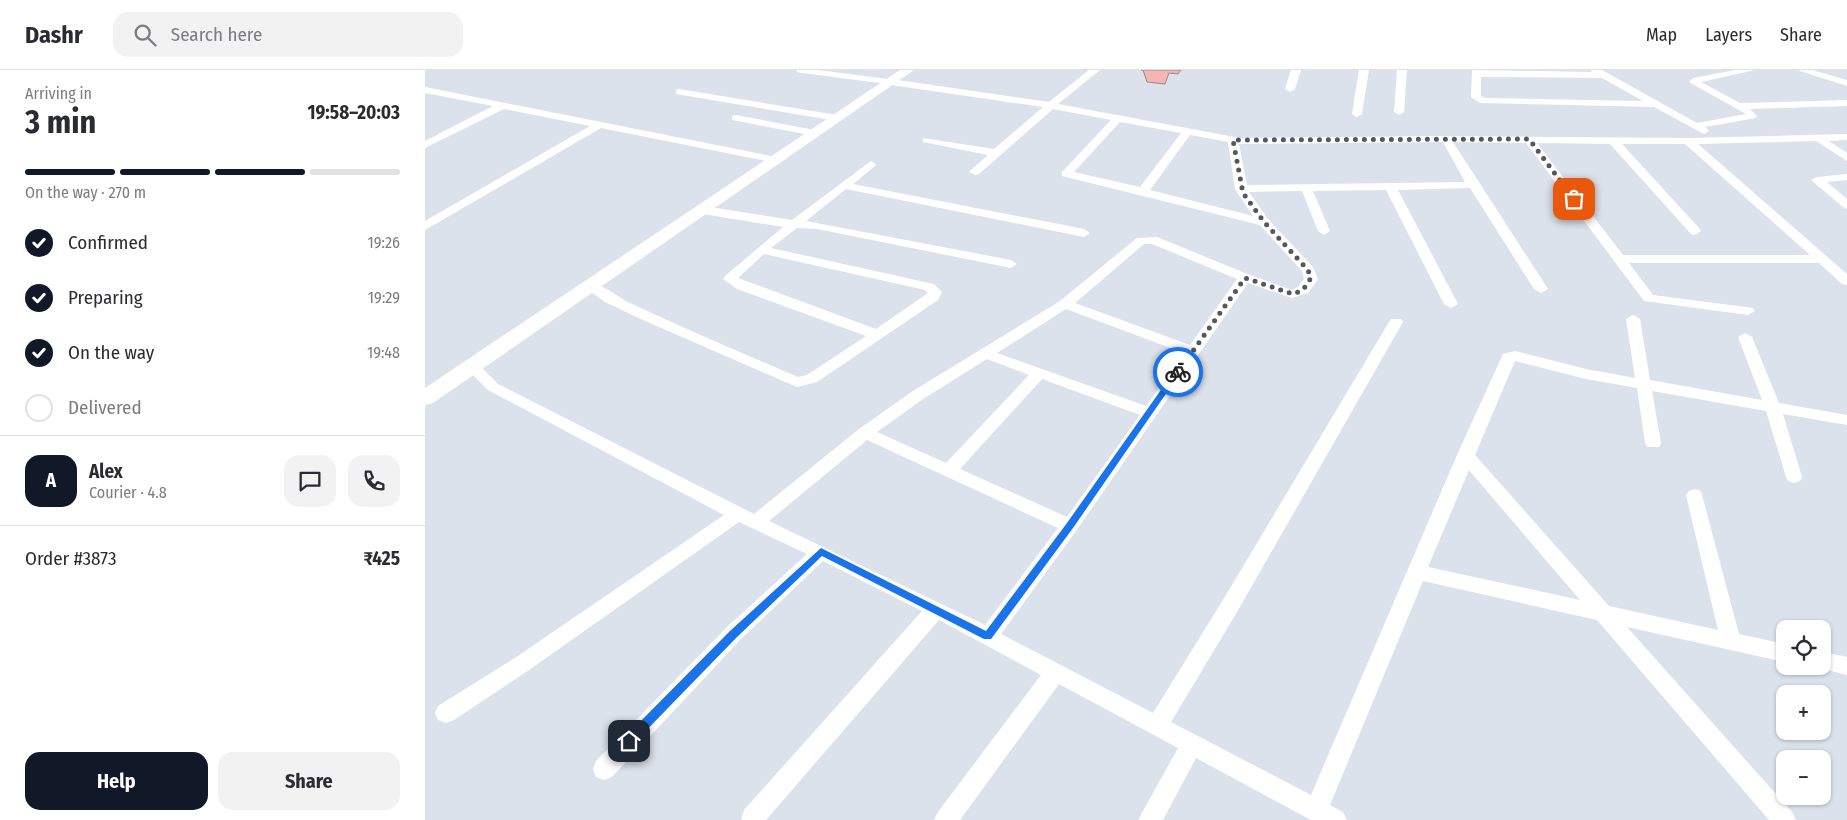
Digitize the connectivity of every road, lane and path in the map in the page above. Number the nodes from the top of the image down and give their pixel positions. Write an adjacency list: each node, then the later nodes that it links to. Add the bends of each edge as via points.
1 (799, 70): 10 (lane)
2 (1095, 70): 19 (street)
3 (1296, 70): 13 (street)
4 (1364, 70): 22 (street)
5 (1401, 70): 21 (street)
6 (1595, 70): 11 (street)
7 (1750, 70): 20 (street, via 1694,81)
8 (1802, 70): 12 (street)
9 (1477, 72): 11 (street); 17 (street, via 1476,96 1483,101)
10 (901, 73): 19 (street); 24 (main road)
11 (1606, 75): 17 (street)
12 (1846, 76)
13 (1290, 89)
14 (425, 90): 18 (street)
15 (679, 92): 24 (street)
16 (1847, 103): 20 (street)
17 (1657, 104): 27 (street)
18 (503, 105): 26 (street); 39 (street)
19 (1050, 106): 25 (street); 40 (street)
20 (1739, 106): 27 (street, via 1752,116)
21 (1399, 112)
22 (1357, 114)
23 (736, 118): 29 (street)
24 (837, 118): 29 (main road)
25 (1118, 118): 28 (street); 51 (street, via 1066,174)
26 (599, 125): 42 (street); 56 (street)
27 (1696, 126): 37 (street)
28 (1188, 130): 35 (street); 51 (street)
29 (815, 133): 42 (main road)
30 (1847, 137): 31 (street)
31 (1819, 138): 37 (street); 41 (street)
32 (1446, 139): 33 (street); 35 (street); 46 (street)
33 (1529, 139): 36 (street); 61 (street)
34 (927, 140): 40 (street)
35 (1233, 140): 50 (street)
36 (1613, 140): 38 (street); 58 (street)
37 (1721, 140): 38 (street)
38 (1688, 141): 62 (street)
39 (428, 142)
40 (997, 152): 44 (street)
41 (1847, 158)
42 (777, 160): 53 (main road)
43 (871, 164): 47 (street)
44 (975, 172)
45 (1847, 177): 52 (street, via 1817,180)
46 (1473, 184): 48 (street); 67 (street)
47 (846, 186): 55 (street); 59 (street)
48 (1389, 186): 49 (street); 69 (street)
49 (1306, 188): 50 (street); 57 (street)
50 (1241, 189): 54 (street)
51 (1143, 191): 54 (street)
52 (1847, 205)
53 (703, 210): 55 (street); 66 (main road)
54 (1264, 222): 64 (street, via 1308,270 1311,278 1303,290 1293,294)
55 (794, 225): 60 (street); 63 (street, via 817,225)
56 (425, 226)
57 (1324, 231)
58 (1695, 232)
59 (1084, 233)
60 (761, 250): 73 (street, via 730,279); 73 (street, via 933,289 933,297)
61 (1618, 259): 62 (street); 70 (street, via 1649,298)
62 (1822, 259): 65 (street)
63 (1011, 264)
64 (1245, 278): 68 (street, via 1145,239); 75 (street)
65 (1847, 281)
66 (590, 286): 73 (street, via 648,317 797,382 812,379); 77 (main road)
67 (1541, 289)
68 (1065, 304): 75 (street); 76 (street)
69 (1451, 304)
70 (1748, 311)
71 (1633, 319): 79 (street)
72 (1396, 322): 103 (street)
73 (878, 335)
74 (1745, 337): 81 (street)
75 (1192, 351): 82 (street)
76 (984, 353): 78 (street); 84 (street)
77 (472, 366): 80 (main road); 90 (street, via 493,387)
78 (1037, 374): 82 (street); 87 (street)
79 (1645, 385): 81 (street); 85 (street); 86 (street, via 1508,357)
80 (425, 398)
81 (1773, 407): 83 (street); 88 (street)
82 (1149, 414): 91 (street)
83 (1847, 420)
84 (865, 433): 87 (street); 90 (street)
85 (1653, 443)
86 (1465, 455): 93 (street); 95 (street)
87 (948, 471): 91 (street)
88 (1794, 477)
89 (1695, 495): 97 (street)
90 (747, 518): 92 (street); 102 (street)
91 (1070, 526): 96 (street)
92 (821, 552): 94 (street); 105 (street, via 686,682)
93 (1416, 572): 95 (street); 106 (street)
94 (936, 608): 96 (street); 107 (street)
95 (1605, 614): 97 (street); 111 (street)
96 (988, 636): 101 (street)
97 (1731, 641): 98 (street)
98 (1776, 651)
99 (1831, 663): 100 (street)
100 (1847, 666)
101 (1055, 673): 103 (street); 108 (street)
102 (447, 713)
103 (1157, 725): 104 (street)
104 (1192, 745): 106 (street); 109 (street)
105 (604, 769)
106 (1317, 809): 110 (street)
107 (752, 818)
108 (946, 820)
109 (1150, 820)
110 (1335, 820)
111 (1785, 820)

